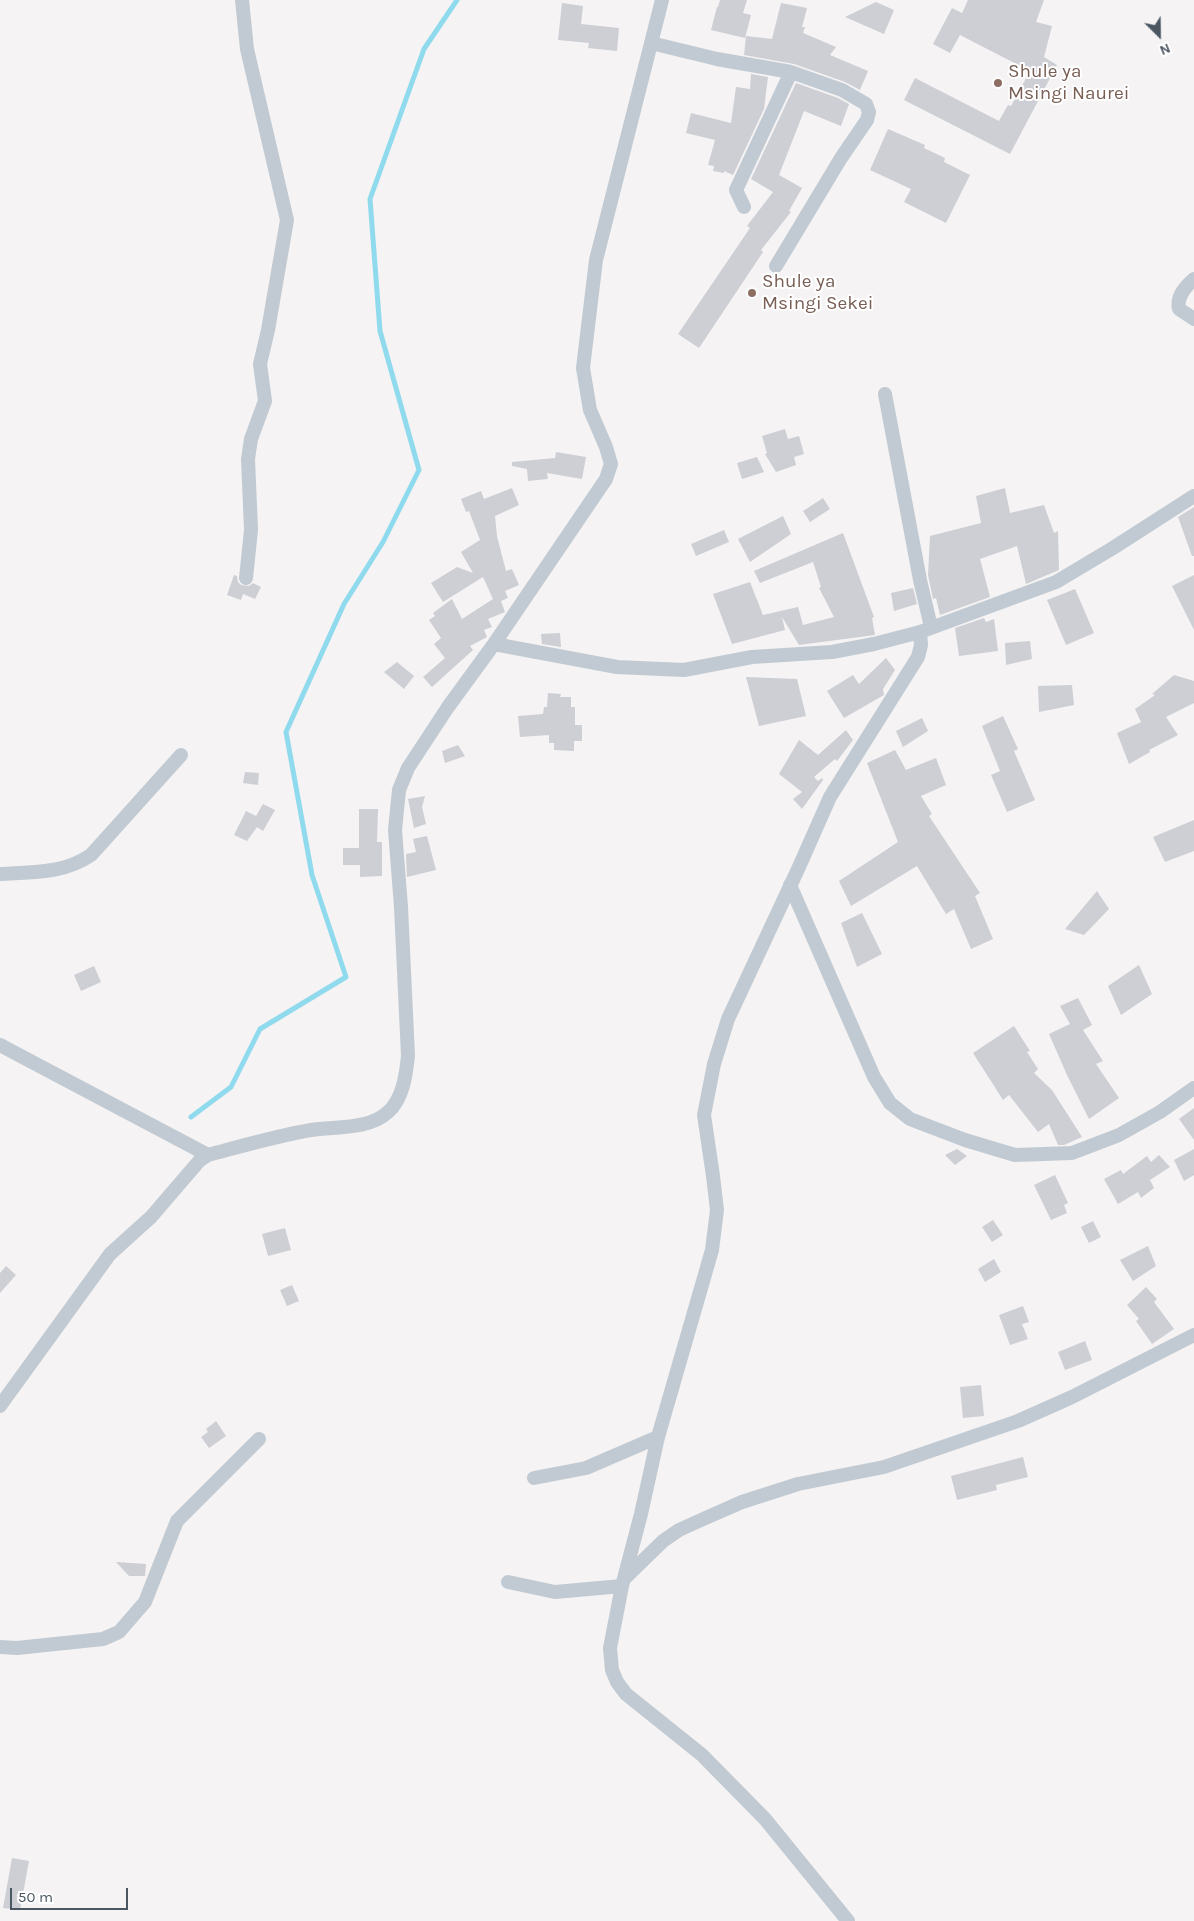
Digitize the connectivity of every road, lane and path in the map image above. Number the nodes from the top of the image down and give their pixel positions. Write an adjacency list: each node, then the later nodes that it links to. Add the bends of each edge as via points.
1 (242, 0): 11 (street, via 247,49 287,220 260,364 264,401 248,459 251,530)
2 (662, 0): 3 (street)
3 (651, 43): 4 (street); 13 (street, via 596,260 583,368 590,410 611,464 606,479)
4 (792, 72): 5 (street, via 736,190); 6 (street, via 842,90 866,104 869,112 868,120 841,158)
5 (744, 207)
6 (776, 266)
7 (1194, 279): 8 (street, via 1184,288 1178,304)
8 (1194, 319)
9 (885, 394): 12 (street, via 920,580)
10 (1194, 496): 12 (street, via 1056,582)
11 (246, 578)
12 (925, 629): 13 (street, via 832,652 752,657 684,670 617,667); 16 (street, via 918,657 830,798)
13 (494, 644): 19 (street, via 408,768 399,790 394,830 408,1056 399,1097 387,1114 368,1122 312,1130)
14 (182, 755): 15 (street, via 91,855 65,869)
15 (0, 874)
16 (790, 885): 18 (street, via 874,1078 890,1103 910,1119 1015,1155 1072,1153 1118,1135 1160,1112); 22 (street, via 728,1019 714,1064 704,1115 717,1210 712,1250)
17 (0, 1044): 19 (street)
18 (1194, 1088)
19 (208, 1155): 21 (street, via 145,1223 110,1254)
20 (1194, 1335): 26 (street, via 1018,1421 884,1467 798,1484 742,1502 679,1530 663,1541)
21 (0, 1406)
22 (658, 1437): 24 (street, via 586,1468); 26 (street)
23 (260, 1438): 27 (street, via 176,1521 145,1602 119,1632 103,1638)
24 (534, 1478)
25 (508, 1582): 26 (street, via 555,1592)
26 (624, 1582): 28 (street, via 610,1648 617,1682 626,1694 702,1756 765,1819)
27 (0, 1647)
28 (848, 1921)

